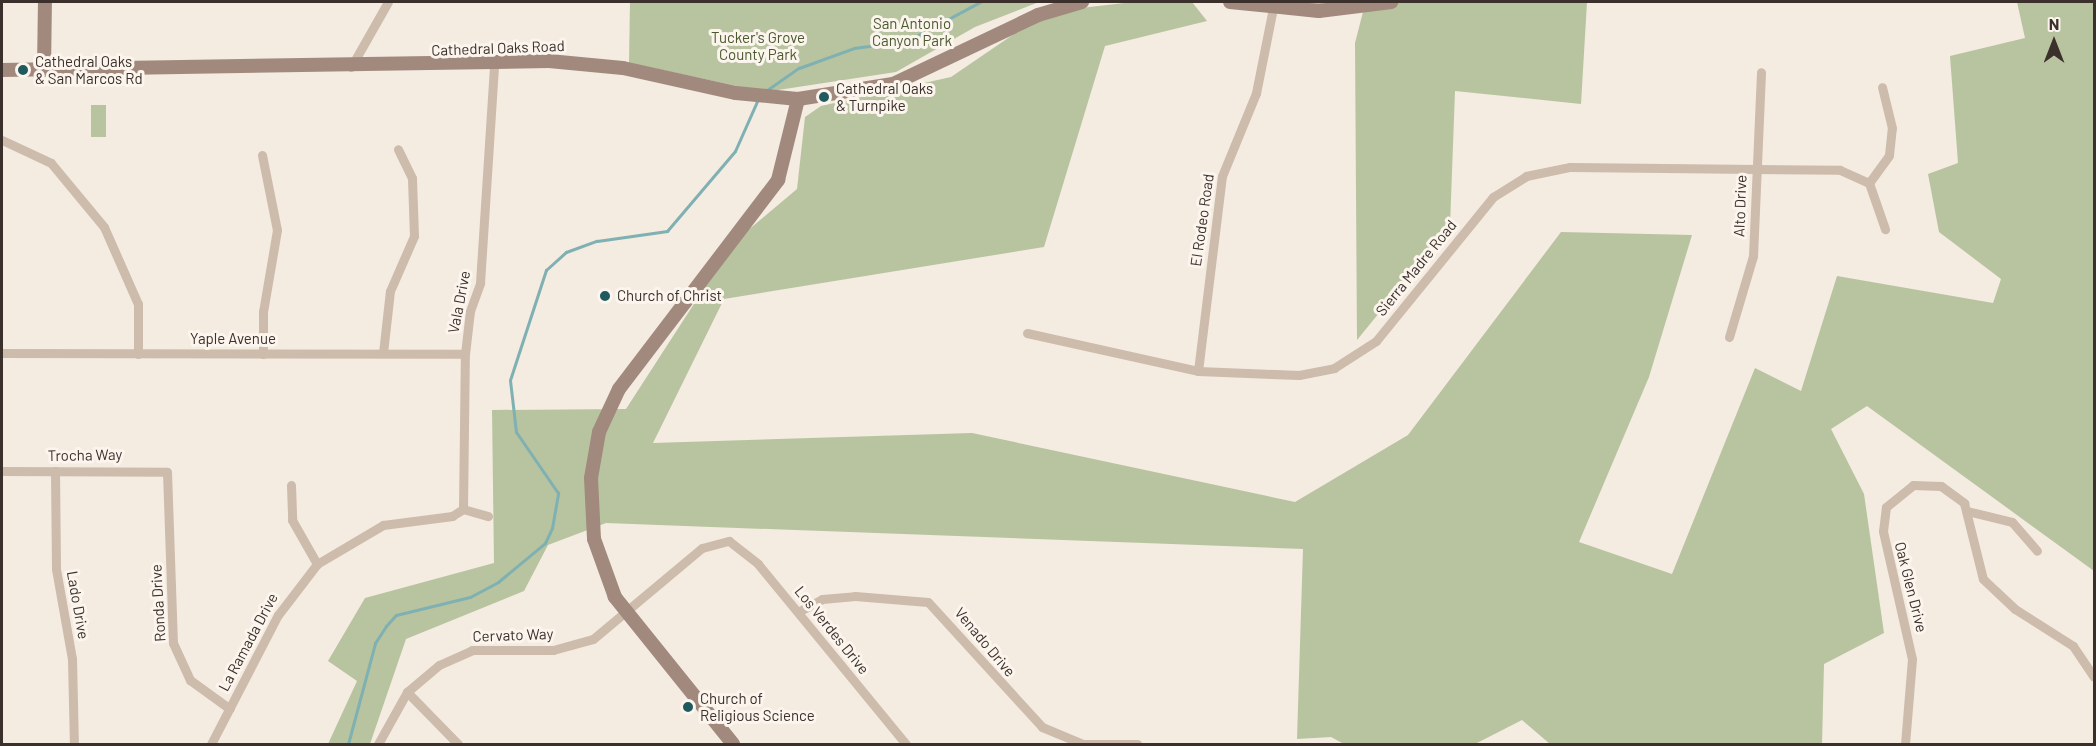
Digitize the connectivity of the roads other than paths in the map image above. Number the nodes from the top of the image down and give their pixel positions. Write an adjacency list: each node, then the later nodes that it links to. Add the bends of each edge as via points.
1 (45, 2): 10 (main road)
2 (388, 2): 8 (street)
3 (1082, 2): 13 (main road, Cathedral Oaks Road, via 1038,15 893,84)
4 (1230, 2): 6 (main road)
5 (1391, 2): 6 (main road, via 1319,11)
6 (1273, 8): 27 (street, El Rodeo Road, via 1256,93 1222,176)
7 (494, 65): 8 (main road, Cathedral Oaks Road); 13 (main road, Cathedral Oaks Road, via 580,63 736,93); 26 (street, Vala Drive, via 480,283 470,311)
8 (350, 68): 10 (main road, Cathedral Oaks Road)
9 (2, 70): 10 (main road, Cathedral Oaks Road)
10 (44, 70)
11 (1761, 72): 17 (street, Alto Drive)
12 (1882, 87): 18 (street, via 1892,128 1889,155)
13 (798, 99): 38 (main road, via 791,143 765,201 630,373 599,432 591,478 592,527 600,562)
14 (2, 140): 24 (street, via 51,163 104,227 138,304)
15 (398, 149): 22 (street, via 412,178 414,236 390,291)
16 (262, 155): 25 (street, via 276,231 263,312)
17 (1757, 168): 18 (street, Sierra Madre Road, via 1825,168); 21 (street, Alto Drive, via 1753,256); 27 (street, Sierra Madre Road, via 1570,167 1526,176 1493,197 1376,341 1353,358 1299,375)
18 (1869, 183): 19 (street)
19 (1885, 229)
20 (1027, 333): 27 (street, Sierra Madre Road)
21 (1729, 338)
22 (383, 353): 25 (street, Yaple Avenue); 26 (street, Yaple Avenue)
23 (2, 354): 24 (street, Yaple Avenue)
24 (138, 354): 25 (street, Yaple Avenue)
25 (263, 354)
26 (465, 354): 32 (street, Vala Drive)
27 (1198, 371)
28 (2, 471): 29 (street, Trocha Way)
29 (55, 471): 30 (street, Trocha Way); 43 (street, Lado Drive, via 56,569 72,659)
30 (167, 472): 42 (street, Ronda Drive, via 173,643 190,681)
31 (291, 485): 37 (street, via 292,520)
32 (463, 509): 34 (street); 37 (street, La Ramada Drive, via 452,516 383,525)
33 (1967, 511): 36 (street, via 2012,522); 40 (street, via 1975,564 1983,579 2015,609 2073,646); 50 (street, Oak Glen Drive, via 1954,493 1928,484 1897,493 1886,507 1884,547 1912,659)
34 (488, 516)
35 (729, 540): 38 (street, Cervato Way, via 702,548); 39 (street, Los Verdes Drive, via 748,552)
36 (2037, 551)
37 (317, 564): 42 (street, La Ramada Drive, via 286,601)
38 (623, 610): 41 (street, Cervato Way, via 607,629 581,644 553,650 472,650 439,666); 47 (main road)
39 (798, 612): 48 (street, Los Verdes Drive); 49 (street, Venado Drive, via 822,599 855,596 928,602 1042,728 1083,744)
40 (2094, 677)
41 (407, 692): 45 (street, Cervato Way); 46 (street)
42 (230, 709): 44 (street, La Ramada Drive)
43 (74, 744)
44 (211, 744)
45 (378, 744)
46 (458, 744)
47 (732, 744)
48 (906, 744)
49 (1137, 744)
50 (1905, 744)

